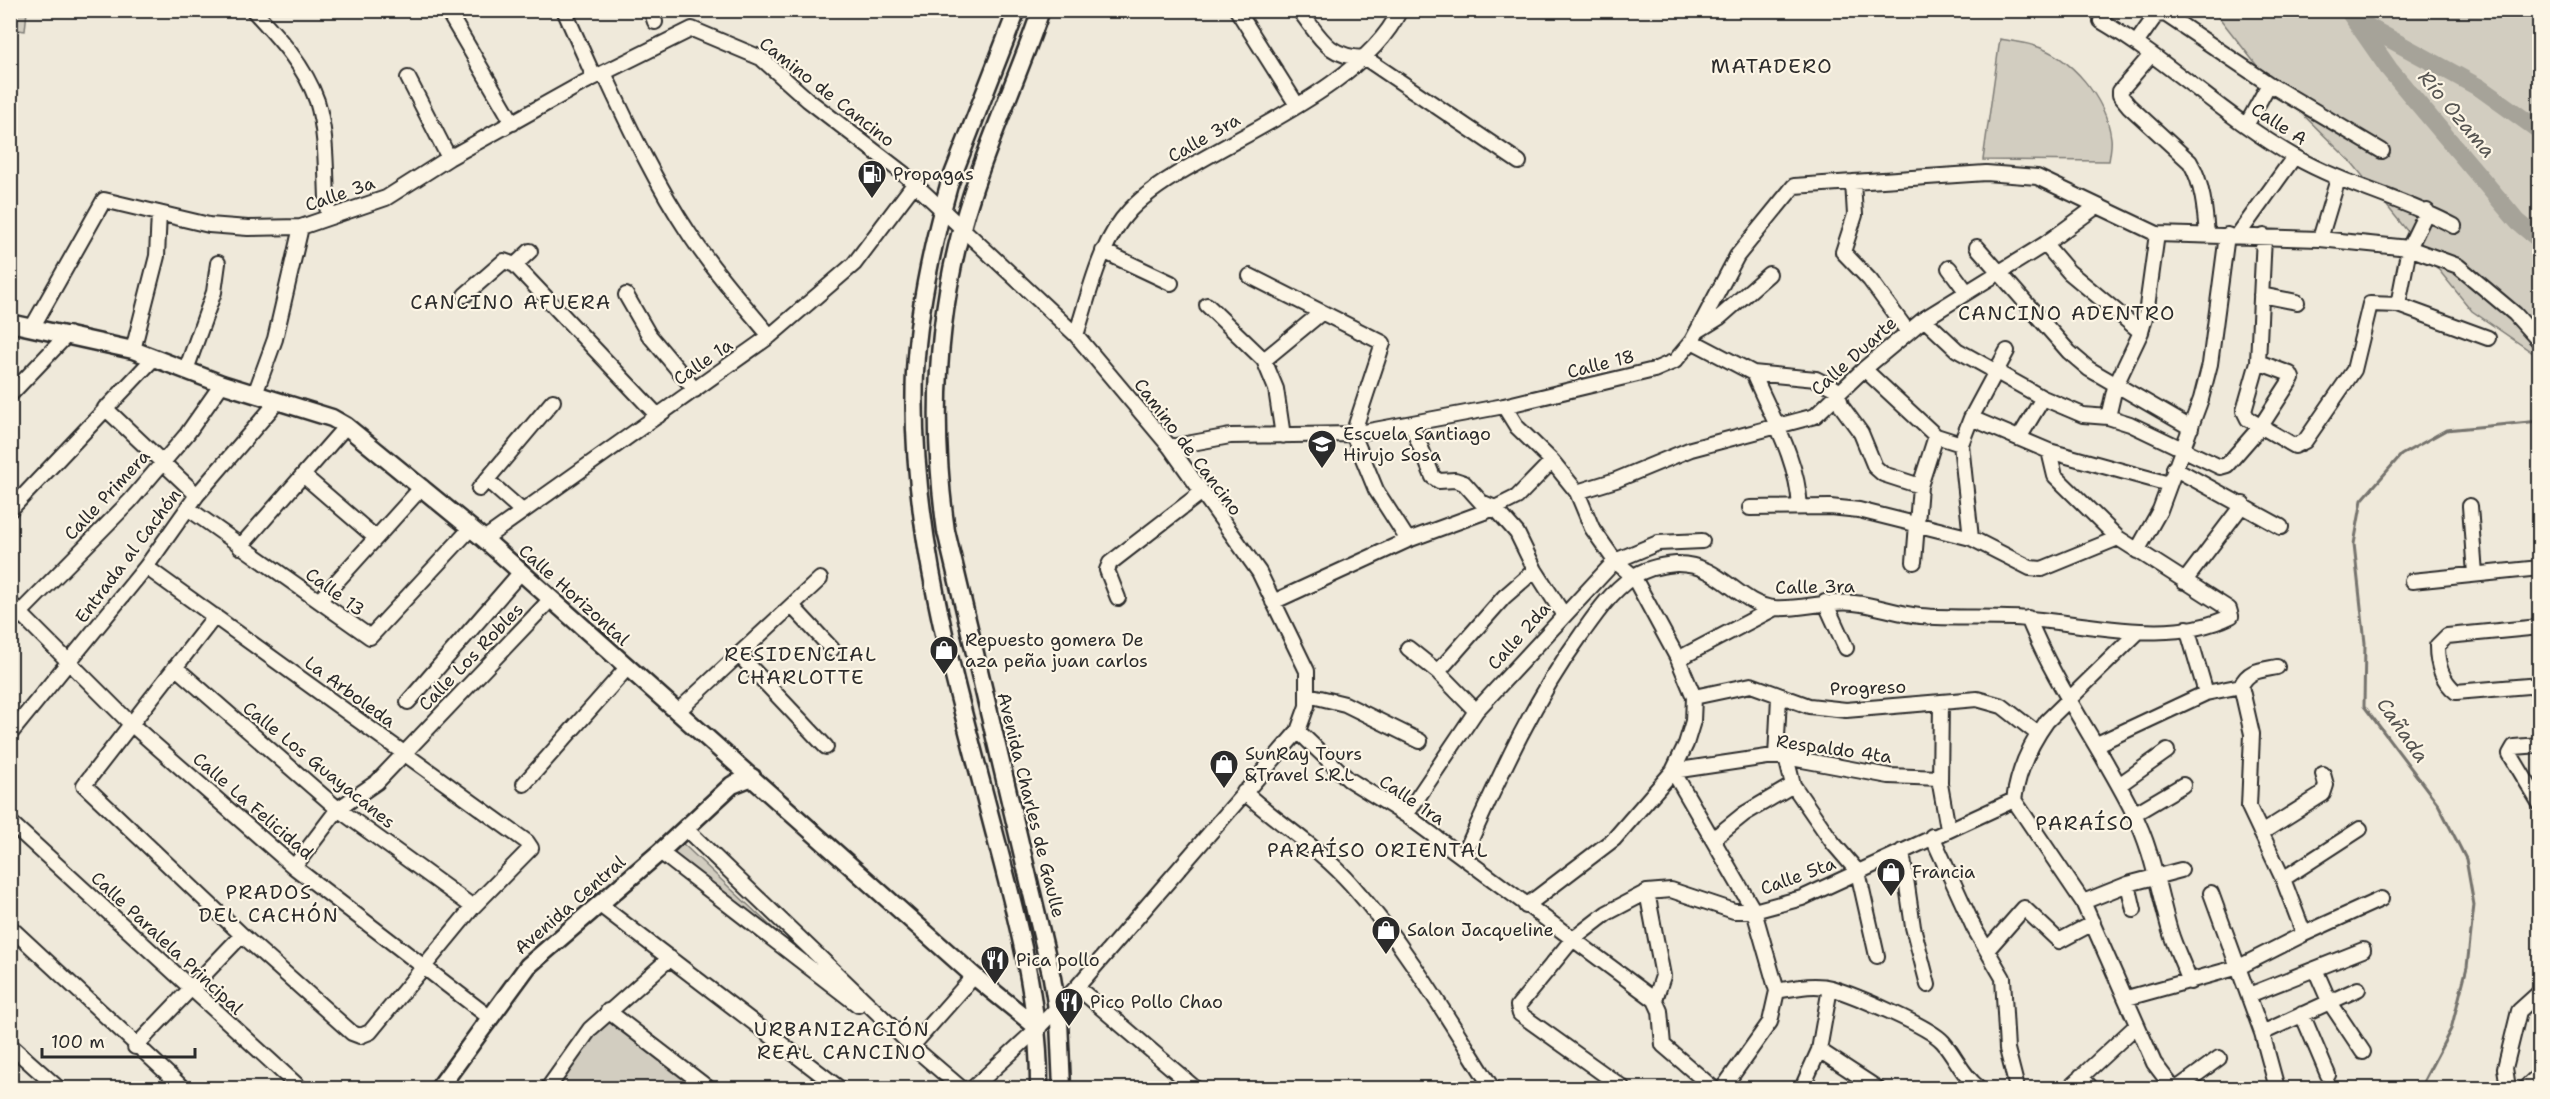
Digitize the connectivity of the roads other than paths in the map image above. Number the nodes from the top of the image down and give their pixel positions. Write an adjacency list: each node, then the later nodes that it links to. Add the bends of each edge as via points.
1 (254, 10): 31 (street, via 281,40 316,100 323,136)
2 (447, 10): 18 (street)
3 (564, 10): 14 (street)
4 (1017, 10): 28 (main road)
5 (1041, 10): 32 (main road, Avenida Charles de Gaulle)
6 (1237, 10): 17 (street)
7 (1299, 10): 13 (street, via 1331,50 1346,57)
8 (1400, 10): 13 (street, Calle 3ra)
9 (2101, 21): 11 (street, Calle A)
10 (692, 29): 14 (street, Calle 3a); 26 (street, Camino de Cancino, via 761,58)
11 (2137, 42): 12 (street, Calle A); 16 (street, via 2156,15 2164,14)
12 (2151, 55): 19 (street, Calle A); 36 (street, via 2120,95 2190,162 2199,183)
13 (1365, 58): 17 (street, Calle 3ra); 23 (street)
14 (599, 75): 18 (street, Calle 3a); 67 (street, via 690,235)
15 (408, 78): 22 (street)
16 (2269, 84): 19 (street); 20 (street)
17 (1297, 105): 44 (street, Calle 3ra, via 1155,189 1130,210)
18 (513, 123): 22 (street, Calle 3a)
19 (2247, 124): 21 (street, Calle A)
20 (2382, 151)
21 (2294, 156): 24 (street, Calle A); 37 (street)
22 (449, 158): 31 (street, Calle 3a, via 386,198)
23 (1519, 162)
24 (2338, 179): 29 (street, Calle A); 39 (street)
25 (1852, 182): 27 (street, Calle 18, via 1986,173 2037,177); 63 (street, via 1855,214 1843,252 1870,280); 68 (street, Calle 18, via 1794,186 1737,256)
26 (915, 183): 28 (street, Camino de Cancino); 67 (street, Calle 1a, via 854,264)
27 (2097, 206): 35 (street, Calle 18); 40 (street, Calle Duarte)
28 (942, 210): 32 (street, Camino de Cancino); 263 (main road, via 927,272 915,370 918,486 925,547 938,613 1028,967)
29 (2427, 211): 33 (street, Calle A); 42 (street)
30 (159, 213): 34 (street, Calle 3a, via 209,225); 62 (street, Calle 3a, via 104,200); 71 (street, via 157,256)
31 (328, 216): 34 (street, Calle 3a)
32 (962, 226): 66 (street, Camino de Cancino); 258 (main road, Avenida Charles de Gaulle, via 940,335 936,395 941,496 957,582 1043,935)
33 (2454, 226)
34 (301, 227): 83 (street, via 275,339)
35 (2157, 234): 36 (street); 64 (street)
36 (2207, 235): 37 (street)
37 (2232, 235): 38 (street); 98 (street, via 2210,364)
38 (2264, 236): 39 (street); 55 (street)
39 (2320, 238): 42 (street)
40 (2045, 244): 48 (street, Calle Duarte); 64 (street, via 2069,272)
41 (1977, 247): 48 (street)
42 (2409, 248): 58 (street); 70 (street, via 2458,266 2515,314)
43 (530, 251): 46 (street)
44 (1103, 251): 51 (street); 66 (street, Calle 3ra)
45 (218, 263): 77 (street, via 214,292)
46 (515, 265): 53 (street, via 504,261); 91 (street)
47 (1949, 268): 52 (street)
48 (2000, 271): 52 (street, Calle Duarte); 81 (street, via 2069,352)
49 (1769, 274): 68 (street)
50 (1250, 276): 59 (street)
51 (1171, 283)
52 (1966, 291): 60 (street, Calle Duarte)
53 (465, 295)
54 (626, 295): 82 (street, via 649,335)
55 (2261, 295): 56 (street); 75 (street)
56 (2297, 302)
57 (1207, 305): 74 (street)
58 (2398, 305): 69 (street); 96 (street, via 2374,302 2367,308 2354,370 2305,441 2295,446)
59 (1321, 313): 74 (street); 99 (street, via 1383,343)
60 (1924, 319): 63 (street, Calle Duarte); 79 (street, via 1957,350)
61 (10, 323): 62 (main road, Calle Horizontal)
62 (33, 326): 65 (main road, Calle Horizontal)
63 (1908, 332): 76 (street, Calle Duarte)
64 (2141, 332): 81 (street)
65 (68, 334): 71 (main road, Calle Horizontal); 84 (street)
66 (1076, 335): 104 (street, Camino de Cancino)
67 (770, 336): 82 (street, Calle 1a)
68 (1695, 336): 78 (street); 89 (street, Calle 18, via 1675,361 1654,370)
69 (2488, 338)
70 (2540, 342)
71 (134, 350): 73 (main road, Calle Horizontal)
72 (2007, 351): 79 (street)
73 (154, 358): 77 (main road, Calle Horizontal); 90 (street)
74 (1264, 360): 101 (street, via 1276,389)
75 (2258, 362): 96 (street, via 2244,411 2248,419); 96 (street, via 2292,378)
76 (1864, 369): 85 (street, Calle Duarte); 100 (street)
77 (186, 370): 80 (main road, Calle Horizontal)
78 (1753, 373): 85 (street, via 1816,379 1836,388); 97 (street)
79 (1996, 373): 86 (street); 93 (street)
80 (222, 384): 83 (main road, Calle Horizontal); 108 (street, Calle Primera)
81 (2115, 387): 92 (street); 98 (street)
82 (695, 390): 91 (street, Calle 1a)
83 (255, 394): 87 (main road, Calle Horizontal)
84 (10, 395)
85 (1838, 396): 97 (street, Calle Duarte, via 1815,416); 112 (street, via 1875,467 1883,474)
86 (2043, 398): 92 (street, via 2072,412); 102 (street)
87 (278, 401): 95 (main road, Calle Horizontal); 116 (street, Entrada al Cachón)
88 (553, 401): 124 (street, via 483,484)
89 (1504, 406): 94 (street, Calle 18); 107 (street, via 1517,427)
90 (105, 408): 108 (street); 123 (street)
91 (658, 416): 124 (street, Calle 1a)
92 (2108, 417): 105 (street)
93 (1971, 418): 102 (street); 103 (street)
94 (1412, 424): 99 (street, Calle 18); 120 (street, via 1433,477 1464,483 1481,502)
95 (346, 426): 110 (street); 113 (main road, Calle Horizontal)
96 (2261, 426): 105 (street, via 2224,467)
97 (1780, 427): 115 (street, Calle Duarte, via 1691,449); 119 (street, via 1795,469)
98 (2191, 428): 105 (street)
99 (1353, 434): 101 (street, Calle 18); 132 (street, via 1376,490)
100 (1936, 435): 103 (street); 112 (street)
101 (1283, 436): 104 (street, Calle 18, via 1230,436)
102 (2019, 438): 106 (street)
103 (1961, 444): 129 (street)
104 (1170, 447): 114 (street, Camino de Cancino)
105 (2182, 447): 109 (street)
106 (2049, 451): 111 (street); 130 (street, via 2055,476)
107 (1552, 461): 115 (street); 120 (street, via 1517,497)
108 (162, 464): 116 (street); 153 (street, Calle Primera, via 130,501)
109 (2174, 468): 111 (street); 117 (street)
110 (303, 475): 128 (street); 134 (street)
111 (2169, 484): 135 (street, via 2151,529)
112 (1920, 486): 125 (street)
113 (422, 488): 127 (main road, Calle Horizontal); 128 (street)
114 (1202, 492): 147 (street, via 1110,563 1107,570); 150 (street, Camino de Cancino, via 1259,572)
115 (1577, 492): 136 (street, via 1592,528)
116 (197, 495): 122 (street, Entrada al Cachón)
117 (2243, 504): 126 (street); 146 (street)
118 (2470, 506): 142 (street)
119 (1800, 507): 121 (street); 125 (street, via 1859,510)
120 (1495, 508): 132 (street); 140 (street, via 1517,534)
121 (1750, 508)
122 (189, 509): 134 (street, Calle 13); 138 (street, Entrada al Cachón)
123 (10, 510)
124 (522, 511): 131 (street, Calle 1a)
125 (1919, 523): 129 (street); 137 (street)
126 (2281, 527)
127 (471, 528): 131 (main road, Calle Horizontal); 149 (street, Calle 13, via 370,638)
128 (376, 538): 149 (street)
129 (1971, 538): 130 (street, via 2030,568 2042,569)
130 (2118, 538): 135 (street)
131 (484, 539): 141 (main road, Calle Horizontal)
132 (1408, 540): 150 (street)
133 (1702, 541): 136 (street, Calle 2da, via 1658,543)
134 (240, 547): 149 (street, Calle 13)
135 (2137, 551): 146 (street)
136 (1615, 561): 143 (street); 155 (street, Calle 2da)
137 (1914, 562)
138 (146, 567): 156 (street, La Arboleda); 167 (street, Entrada al Cachón)
139 (2540, 568): 142 (street)
140 (1535, 570): 155 (street); 171 (street, via 1504,597)
141 (520, 573): 148 (main road, Calle Horizontal); 179 (street)
142 (2475, 574): 145 (street)
143 (1633, 576): 154 (street, Calle 3ra, via 1654,567 1678,564 1703,569 1714,572 1760,605); 166 (street); 217 (street, Calle 3ra, via 1603,603 1557,668 1521,732)
144 (820, 579): 152 (street)
145 (2412, 581)
146 (2184, 582): 159 (street, Calle 3ra, via 2229,609 2231,616 2211,625)
147 (1118, 598)
148 (550, 600): 170 (main road, Calle Horizontal); 192 (street, Calle Los Robles)
149 (319, 601)
150 (1273, 602): 175 (street, Camino de Cancino, via 1307,671)
151 (1825, 602): 154 (street, Calle 3ra); 157 (street, Calle 3ra, via 1853,603 1918,616); 163 (street)
152 (792, 606): 164 (street); 165 (street)
153 (16, 608): 158 (street, Calle Primera); 167 (street, Calle La Felicidad)
154 (1775, 608): 166 (street)
155 (1563, 614): 181 (street, Calle 2da)
156 (215, 616): 168 (street); 192 (street, La Arboleda)
157 (2028, 618): 161 (street, Calle 3ra); 178 (street, via 2045,660)
158 (10, 624)
159 (2187, 627): 161 (street, Calle 3ra); 174 (street)
160 (2540, 627): 172 (street, via 2447,636 2438,646 2438,664 2456,692)
161 (2139, 631): 178 (street)
162 (1408, 648): 171 (street)
163 (1846, 648)
164 (832, 649)
165 (739, 655): 182 (street); 190 (street)
166 (1678, 659): 176 (street)
167 (70, 661): 183 (street, Calle La Felicidad); 185 (street, Entrada al Cachón)
168 (175, 667): 183 (street); 205 (street, Calle Los Guayacanes)
169 (2277, 667): 173 (street, via 2254,671 2245,676)
170 (627, 668): 182 (main road, Calle Horizontal); 198 (street)
171 (1438, 672): 181 (street)
172 (2540, 685)
173 (2241, 686): 174 (street); 212 (street, via 2252,734 2250,807)
174 (2206, 693): 188 (street)
175 (1308, 695): 184 (street, Camino de Cancino); 187 (street, via 1345,704)
176 (1694, 697): 177 (street, Progreso, via 1751,685); 194 (street, via 1693,721)
177 (1779, 697): 180 (street, Progreso, via 1809,706 1846,710); 193 (street)
178 (2070, 700): 186 (street); 188 (street)
179 (408, 702)
180 (1941, 702): 186 (street, Progreso, via 1977,699 2002,706); 197 (street)
181 (1476, 711): 207 (street, Calle 2da)
182 (677, 712): 196 (main road, Calle Horizontal)
183 (131, 724): 218 (street, Calle La Felicidad); 236 (street, via 84,785)
184 (1298, 731): 202 (street, Camino de Cancino); 207 (street, Calle 1ra, via 1348,779)
185 (10, 734)
186 (2038, 734): 203 (street, via 2017,778)
187 (1420, 741)
188 (2097, 744): 200 (street)
189 (2540, 745): 204 (street, via 2514,747 2510,754)
190 (826, 747)
191 (2167, 751): 200 (street)
192 (404, 754): 205 (street, Calle Los Robles, via 377,782); 230 (street, La Arboleda, via 531,848)
193 (1781, 757): 194 (street, Respaldo 4ta); 197 (street, Respaldo 4ta, via 1889,776); 199 (street)
194 (1673, 771): 214 (street); 229 (street, via 1614,839)
195 (2323, 774): 212 (street, via 2326,785 2322,794)
196 (752, 777): 209 (main road, Avenida Central, via 732,785); 245 (main road, Calle Horizontal)
197 (1940, 778): 210 (street)
198 (524, 784)
199 (1793, 785): 214 (street, via 1744,814); 220 (street)
200 (2119, 785): 206 (street)
201 (2183, 785): 206 (street)
202 (1244, 792): 248 (street, Camino de Cancino); 288 (street, via 1321,854 1351,884 1437,1001)
203 (2014, 800): 210 (street, Calle 5ta); 227 (street)
204 (2540, 804)
205 (338, 809): 218 (street, Calle Los Robles); 230 (street, Calle Los Guayacanes)
206 (2134, 814): 221 (street)
207 (1406, 815): 217 (street, Calle 1ra)
208 (10, 822): 250 (street, Calle Paralela Principal)
209 (686, 829): 216 (main road, Avenida Central); 266 (street)
210 (1948, 829): 213 (street, Calle 5ta)
211 (2360, 829): 222 (street)
212 (2261, 833): 222 (street)
213 (1932, 836): 215 (street, Calle 5ta); 238 (street, via 1974,928)
214 (1713, 839): 232 (street)
215 (1902, 851): 220 (street, Calle 5ta); 247 (street, via 1913,927)
216 (660, 852): 228 (main road, Avenida Central); 266 (street)
217 (1463, 857): 229 (street, Calle 1ra)
218 (294, 867): 242 (street, Calle La Felicidad)
219 (2181, 870): 221 (street)
220 (1858, 872): 232 (street, Calle 5ta, via 1802,898); 240 (street)
221 (2159, 878): 223 (street); 246 (street, via 2170,931)
222 (2283, 879): 235 (street)
223 (2128, 884): 227 (street); 231 (street)
224 (1647, 892): 232 (street, Calle 5ta, via 1671,890 1734,911); 237 (street, Calle 5ta, via 1607,914); 256 (street, via 1663,976)
225 (2211, 893): 243 (street)
226 (2381, 899): 235 (street)
227 (2083, 902): 233 (street)
228 (600, 905): 241 (street); 261 (main road, Avenida Central, via 528,966)
229 (1526, 906): 237 (street, Calle 1ra)
230 (473, 907): 242 (street)
231 (2134, 910)
232 (1754, 911): 252 (street)
233 (2093, 923): 238 (street, via 2059,941 2024,909); 255 (street)
234 (10, 927): 267 (street)
235 (2304, 934): 243 (street)
236 (242, 935): 242 (street, via 360,1036 370,1032); 250 (street)
237 (1572, 940): 256 (street, Calle 1ra); 275 (street, Calle 5ta, via 1518,1006 1520,1014)
238 (1988, 949): 293 (street, via 2003,978 2007,1049)
239 (2363, 950): 244 (street)
240 (1877, 956)
241 (670, 958): 259 (street); 282 (street)
242 (424, 966): 261 (street, Calle La Felicidad)
243 (2239, 967): 246 (street); 254 (street)
244 (2315, 969): 254 (street); 257 (street)
245 (974, 976): 263 (main road, Calle Horizontal); 266 (street)
246 (2190, 982): 255 (street)
247 (1928, 985)
248 (1077, 987): 258 (street, Camino de Cancino); 287 (street)
249 (1830, 988): 252 (street, via 1804,986); 268 (street); 292 (street, via 1933,1033)
250 (190, 989): 267 (street); 278 (street, Calle Paralela Principal)
251 (2358, 989): 257 (street)
252 (1777, 991): 290 (street, via 1770,1022)
253 (2540, 992): 299 (street, via 2519,1011 2505,1068)
254 (2249, 995): 264 (street)
255 (2127, 998): 262 (street)
256 (1655, 1000): 289 (street, via 1663,1045)
257 (2329, 1001): 260 (street); 269 (street)
258 (1057, 1009): 263 (street, Camino de Cancino); 286 (main road, Avenida Charles de Gaulle)
259 (608, 1011): 280 (street, via 590,1029); 281 (street)
260 (2302, 1014): 264 (street); 272 (street)
261 (489, 1017): 279 (main road, Avenida Central)
262 (2136, 1026): 273 (street); 296 (street, via 2154,1063)
263 (1038, 1028): 284 (street, Camino de Cancino); 285 (main road)
264 (2262, 1033): 298 (street)
265 (10, 1045): 276 (street)
266 (912, 1046): 283 (street)
267 (135, 1047): 277 (street)
268 (1819, 1050): 274 (street); 291 (street)
269 (2363, 1052)
270 (2219, 1058): 297 (street)
271 (2540, 1074): 300 (street)
272 (2328, 1075)
273 (2081, 1076): 294 (street); 295 (street)
274 (1807, 1086)
275 (1622, 1087)
276 (58, 1089)
277 (183, 1089)
278 (300, 1089)
279 (439, 1089)
280 (548, 1089)
281 (708, 1089)
282 (839, 1089)
283 (961, 1089)
284 (973, 1089)
285 (1039, 1089)
286 (1062, 1089)
287 (1195, 1089)
288 (1492, 1089)
289 (1713, 1089)
290 (1723, 1089)
291 (1877, 1089)
292 (1979, 1089)
293 (2017, 1089)
294 (2069, 1089)
295 (2091, 1089)
296 (2173, 1089)
297 (2178, 1089)
298 (2277, 1089)
299 (2508, 1089)
300 (2525, 1089)

